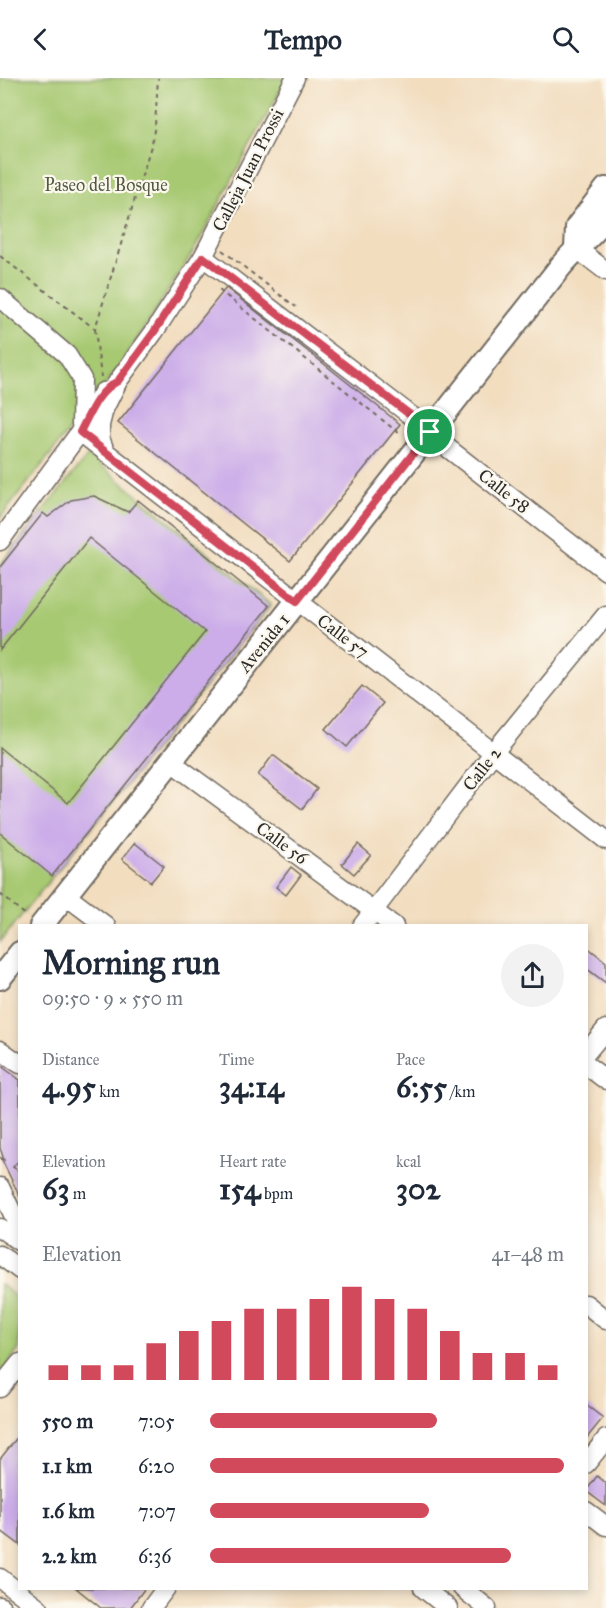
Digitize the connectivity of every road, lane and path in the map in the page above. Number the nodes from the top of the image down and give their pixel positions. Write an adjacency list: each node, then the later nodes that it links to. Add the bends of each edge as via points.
1 (158, 78): 10 (path, via 151,146)
2 (295, 78): 7 (street, Calleja Juan Prossi)
3 (606, 189): 5 (main road, Avenida 1, via 577,227)
4 (606, 218): 5 (main road, Avenida 1)
5 (576, 248): 8 (street); 14 (main road, Avenida 1)
6 (0, 256): 10 (path)
7 (199, 263): 11 (street, Calleja Juan Prossi); 14 (street, Calle 58); 15 (path)
8 (606, 271)
9 (0, 298): 13 (street, via 67,355 82,379)
10 (95, 329): 12 (path)
11 (118, 381): 12 (street, Calleja Juan Prossi); 16 (street, Calleja Juan Prossi, via 100,425)
12 (103, 393): 13 (street, Calleja Juan Prossi)
13 (80, 432): 16 (street, Calle 57); 17 (street, Calleja Juan Prossi)
14 (430, 432): 18 (street, Calle 58); 19 (main road, Avenida 1)
15 (400, 434)
16 (105, 451): 19 (street, Calle 57)
17 (0, 541)
18 (606, 571)
19 (297, 601): 21 (street, Calle 57); 22 (main road, Avenida 1)
20 (606, 615): 21 (street, Calle 2)
21 (494, 753): 23 (street, Calle 57); 26 (street, Calle 2)
22 (170, 761): 25 (main road, Avenida 1); 26 (street, Calle 56)
23 (606, 840)
24 (0, 894): 27 (path)
25 (65, 895): 27 (main road, Avenida 1); 28 (street)
26 (374, 911): 29 (street, Calle 2); 30 (street, Calle 56)
27 (36, 922)
28 (103, 924)
29 (364, 924)
30 (391, 924)
31 (18, 956): 32 (main road)
32 (0, 978)
33 (600, 1034): 36 (street)
34 (18, 1046): 35 (street)
35 (0, 1048): 37 (street)
36 (588, 1050)
37 (18, 1062)
38 (588, 1066): 39 (street)
39 (606, 1080)
40 (0, 1188): 41 (street)
41 (18, 1225)
42 (0, 1228): 43 (street)
43 (18, 1241)
44 (0, 1255): 45 (street)
45 (18, 1268)
46 (588, 1306): 47 (street)
47 (606, 1320)
48 (18, 1366): 49 (street)
49 (0, 1388)
50 (606, 1439): 51 (street)
51 (588, 1462)
52 (588, 1512): 53 (street)
53 (606, 1526)
54 (0, 1578): 59 (street)
55 (164, 1590): 60 (street)
56 (426, 1590): 61 (street)
57 (465, 1590): 58 (street)
58 (481, 1601)
59 (39, 1608)
60 (150, 1608)
61 (448, 1608)

